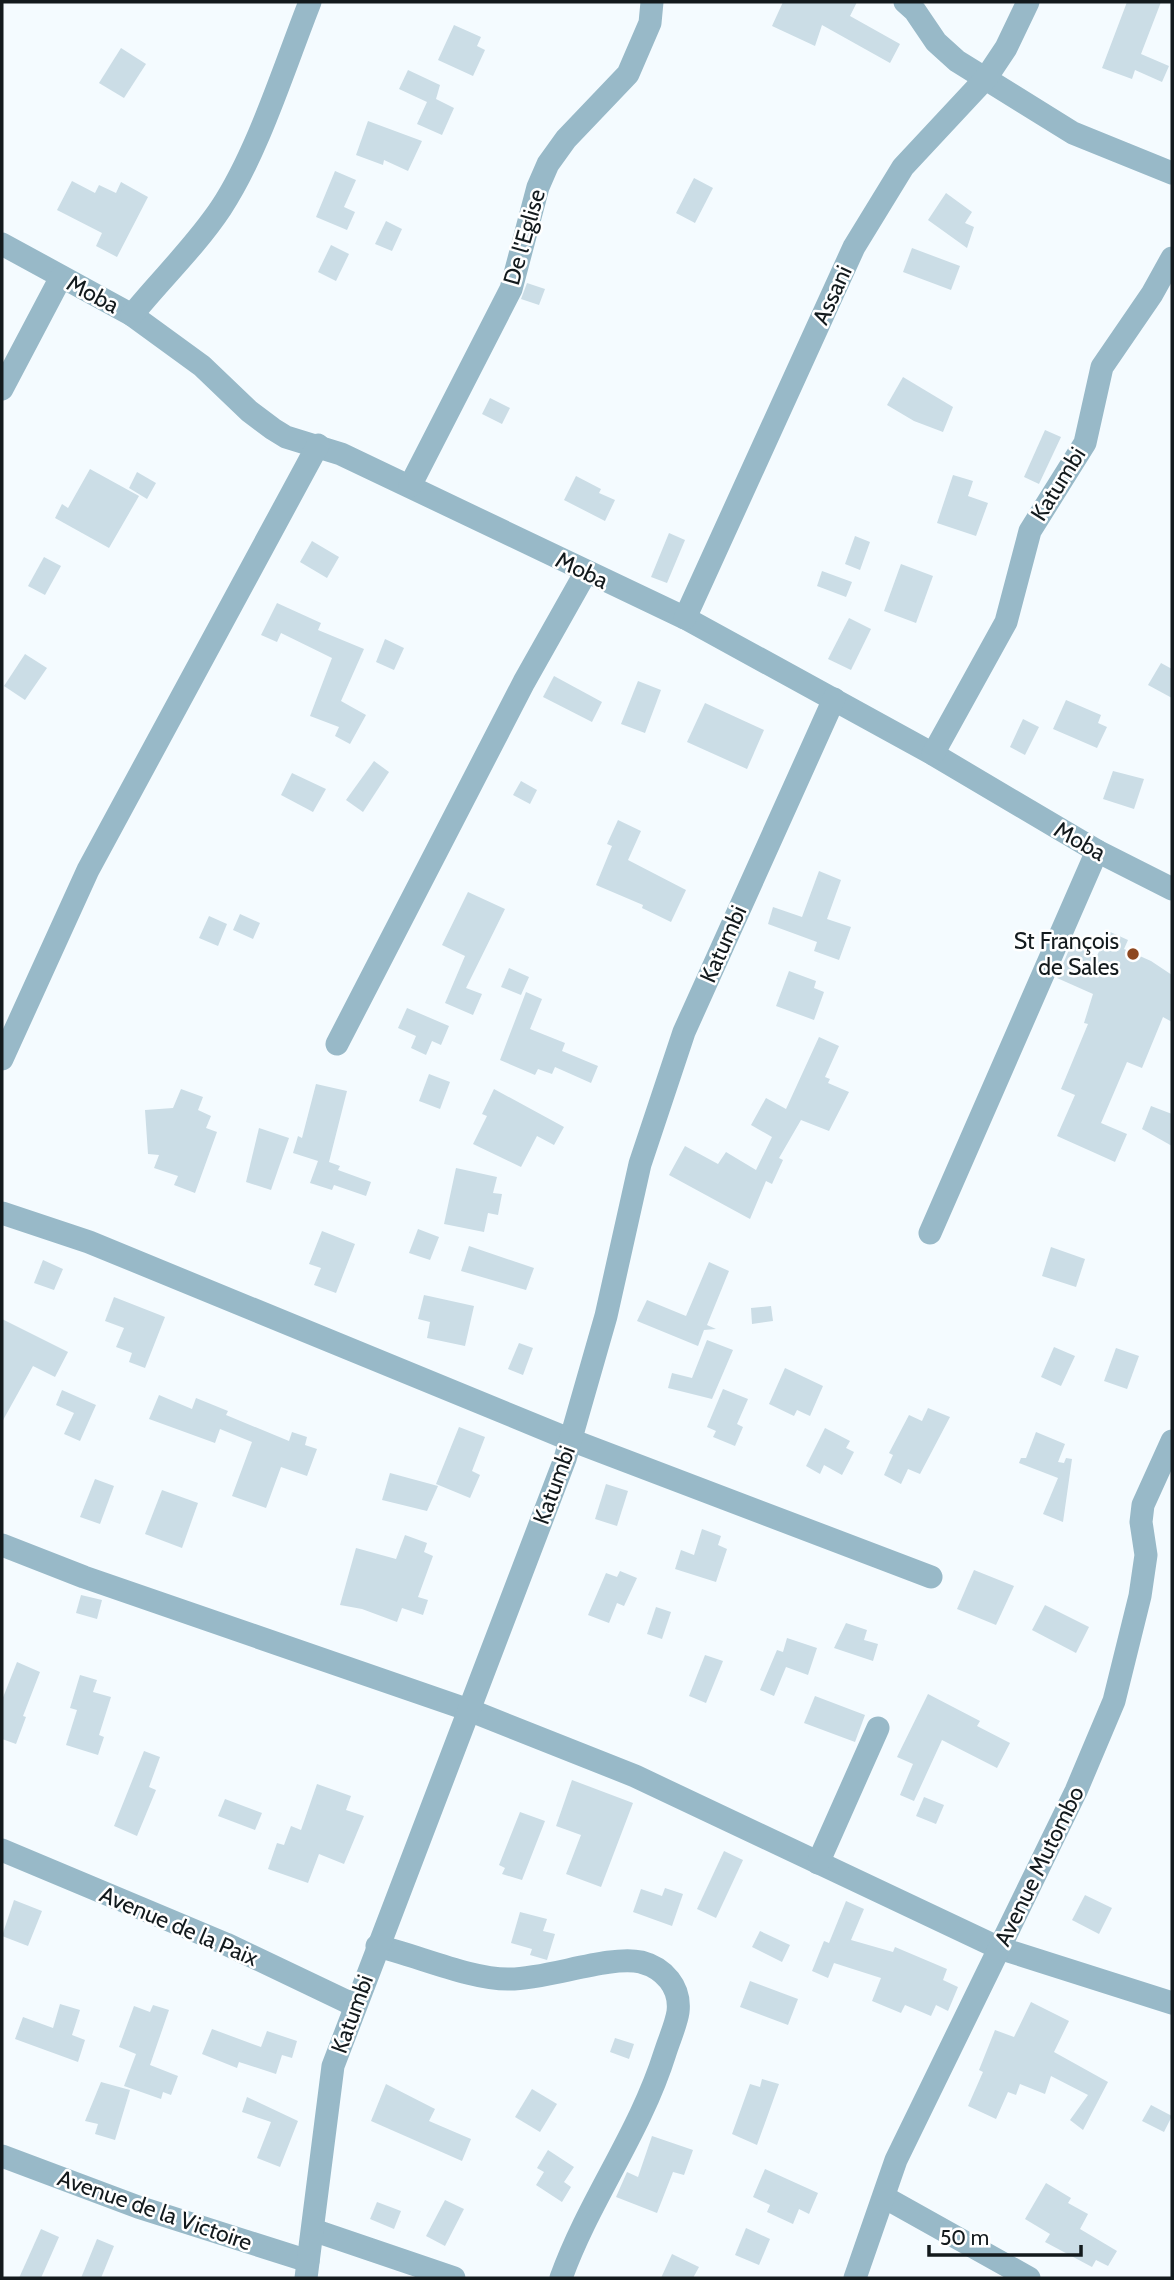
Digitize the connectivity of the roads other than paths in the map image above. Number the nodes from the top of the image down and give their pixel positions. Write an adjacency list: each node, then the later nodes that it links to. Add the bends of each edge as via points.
1 (310, 2): 10 (street, via 246,161 222,206 193,247)
2 (652, 2): 13 (street, De l'Eglise, via 650,23 628,74 559,148 541,177 511,289)
3 (905, 2): 5 (street, via 957,61)
4 (1028, 2): 5 (street, Assani)
5 (986, 78): 6 (street, via 1073,133); 15 (street, Assani, via 903,167 854,247)
6 (1172, 173)
7 (2, 244): 9 (street, Moba)
8 (1172, 258): 17 (street, Katumbi, via 1102,367 1085,443 1030,531 1006,622)
9 (61, 276): 10 (street, Moba); 11 (street)
10 (132, 315): 12 (street, Moba, via 202,366 273,429)
11 (2, 389)
12 (318, 445): 13 (street, Moba); 21 (street, via 88,870)
13 (410, 486): 14 (street, Moba)
14 (586, 572): 15 (street, Moba); 20 (street, via 524,682)
15 (685, 618): 16 (street, Moba)
16 (834, 699): 17 (street, Moba); 24 (street, Katumbi, via 684,1032 640,1164 606,1316)
17 (933, 754): 18 (street, Moba)
18 (1097, 851): 19 (street, Moba); 23 (street)
19 (1172, 890)
20 (337, 1044)
21 (2, 1059)
22 (2, 1213): 24 (street, via 89,1242)
23 (930, 1233)
24 (571, 1440): 27 (street); 28 (street, Katumbi)
25 (1172, 1441): 33 (street, Avenue Mutombo, via 1143,1505 1146,1556 1114,1701 1076,1791)
26 (2, 1545): 28 (street)
27 (931, 1577)
28 (469, 1710): 31 (street, via 635,1776); 32 (street, Katumbi)
29 (878, 1728): 31 (street)
30 (2, 1850): 35 (street, Avenue de la Paix, via 226,1944)
31 (818, 1863): 33 (street)
32 (377, 1946): 35 (street, Katumbi); 41 (street, via 509,1980 616,1961 640,1962 673,1983 678,2013 657,2080)
33 (999, 1948): 34 (street); 37 (street, Avenue Mutombo, via 896,2160)
34 (1172, 2003)
35 (354, 2005): 38 (street, Katumbi, via 333,2066)
36 (2, 2156): 39 (street, Avenue de la Victoire)
37 (884, 2197): 42 (street, Avenue Mutombo); 43 (street)
38 (313, 2230): 39 (street, Katumbi); 40 (street)
39 (307, 2270)
40 (454, 2278)
41 (561, 2278)
42 (855, 2278)
43 (1029, 2278)

